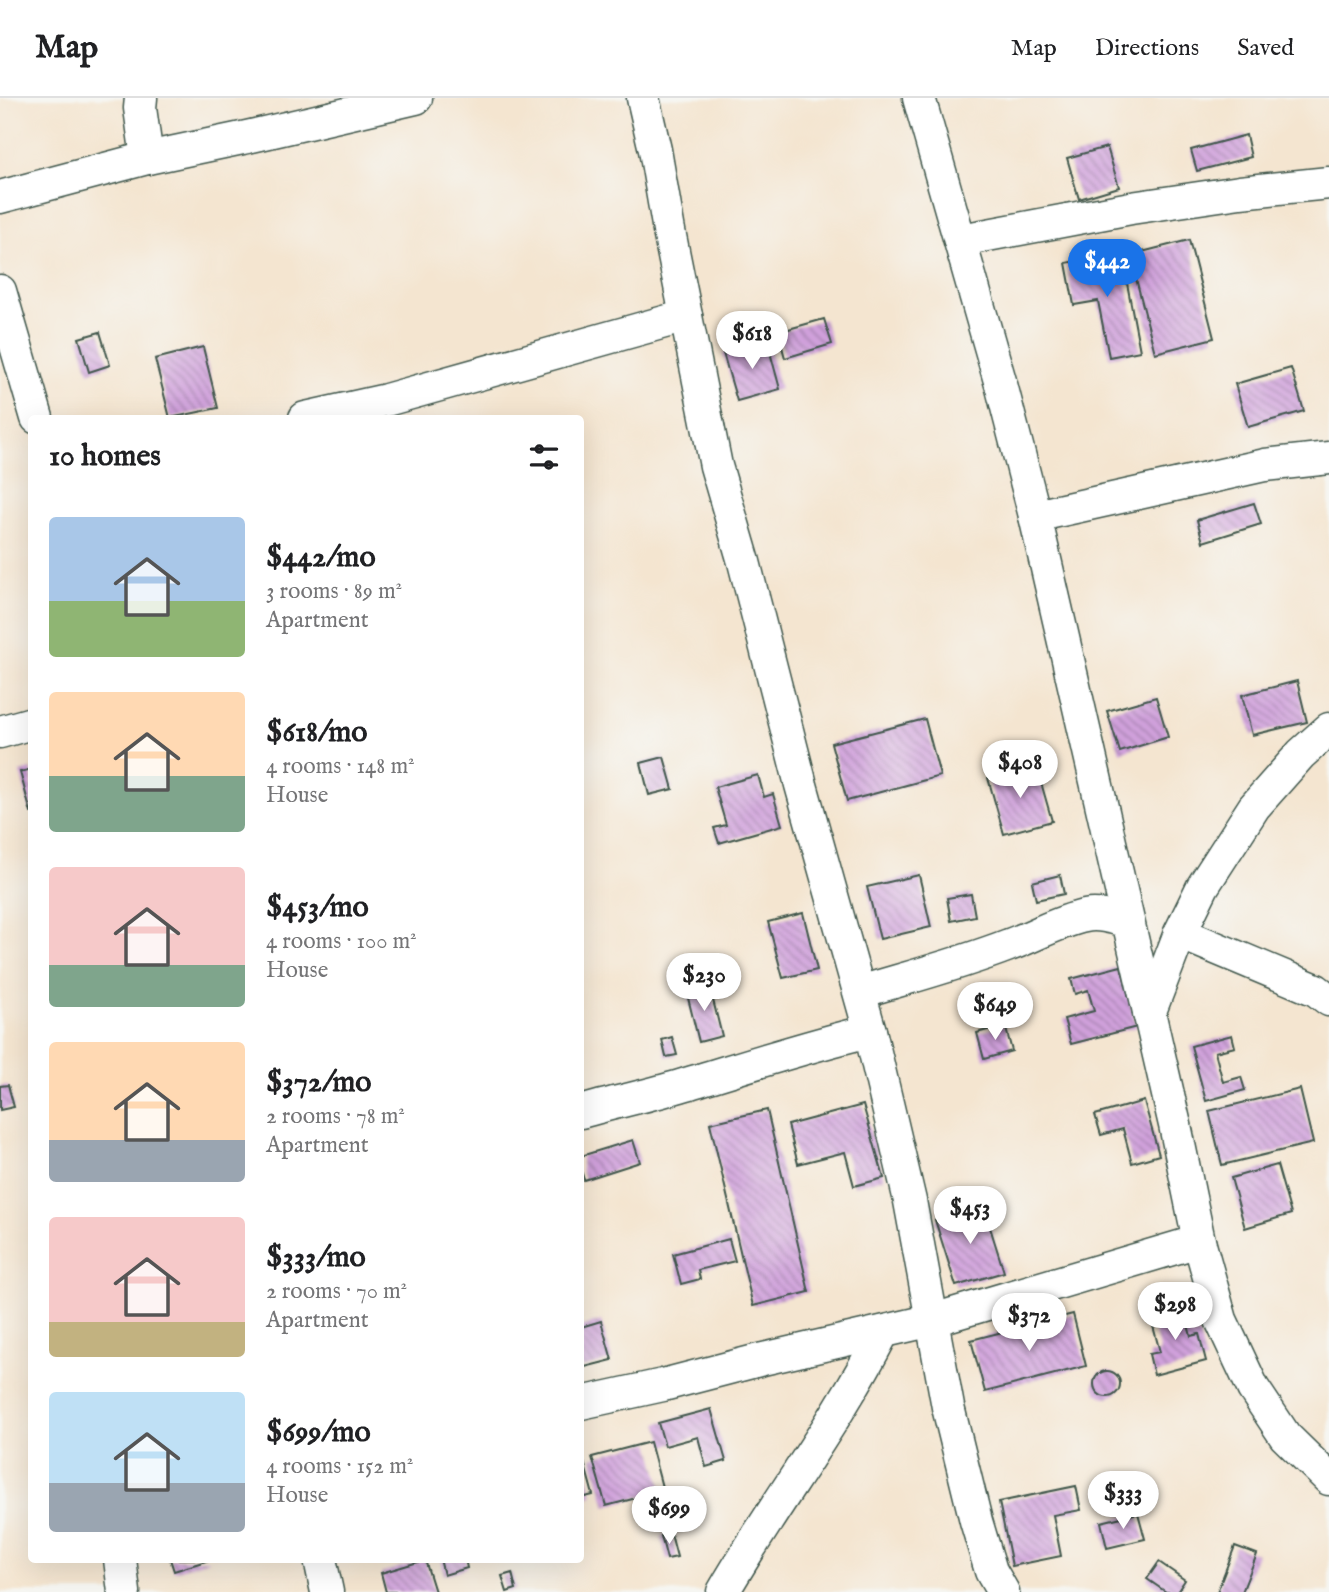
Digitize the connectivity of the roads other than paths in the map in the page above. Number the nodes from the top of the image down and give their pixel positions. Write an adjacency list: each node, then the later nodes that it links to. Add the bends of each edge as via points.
1 (141, 98): 5 (street)
2 (416, 98): 5 (street)
3 (643, 98): 10 (street)
4 (919, 98): 8 (street)
5 (147, 158): 7 (street)
6 (1329, 183): 8 (street, via 1131,208)
7 (0, 197)
8 (961, 240): 15 (street)
9 (0, 291): 12 (street)
10 (687, 316): 11 (street); 21 (street, via 716,466)
11 (388, 409): 13 (street)
12 (36, 415)
13 (333, 415)
14 (1329, 458): 15 (street, via 1265,464)
15 (1035, 516): 19 (street)
16 (28, 724): 18 (street)
17 (1329, 729): 20 (street, via 1254,807 1203,886)
18 (0, 733)
19 (1128, 922): 21 (street, via 1088,915 956,964); 23 (street)
20 (1180, 933): 22 (street, via 1316,990); 23 (street)
21 (860, 992): 24 (street)
22 (1329, 1000)
23 (1149, 1014): 26 (street)
24 (870, 1031): 25 (street); 27 (street)
25 (584, 1111)
26 (1199, 1241): 27 (street); 30 (street, via 1222,1320 1253,1388 1285,1436)
27 (933, 1320): 28 (street); 36 (street, via 975,1521)
28 (883, 1332): 29 (street); 35 (street, via 864,1370)
29 (584, 1402)
30 (1329, 1479)
31 (120, 1563): 33 (street)
32 (321, 1563): 34 (street)
33 (124, 1592)
34 (327, 1592)
35 (723, 1592)
36 (1003, 1592)

